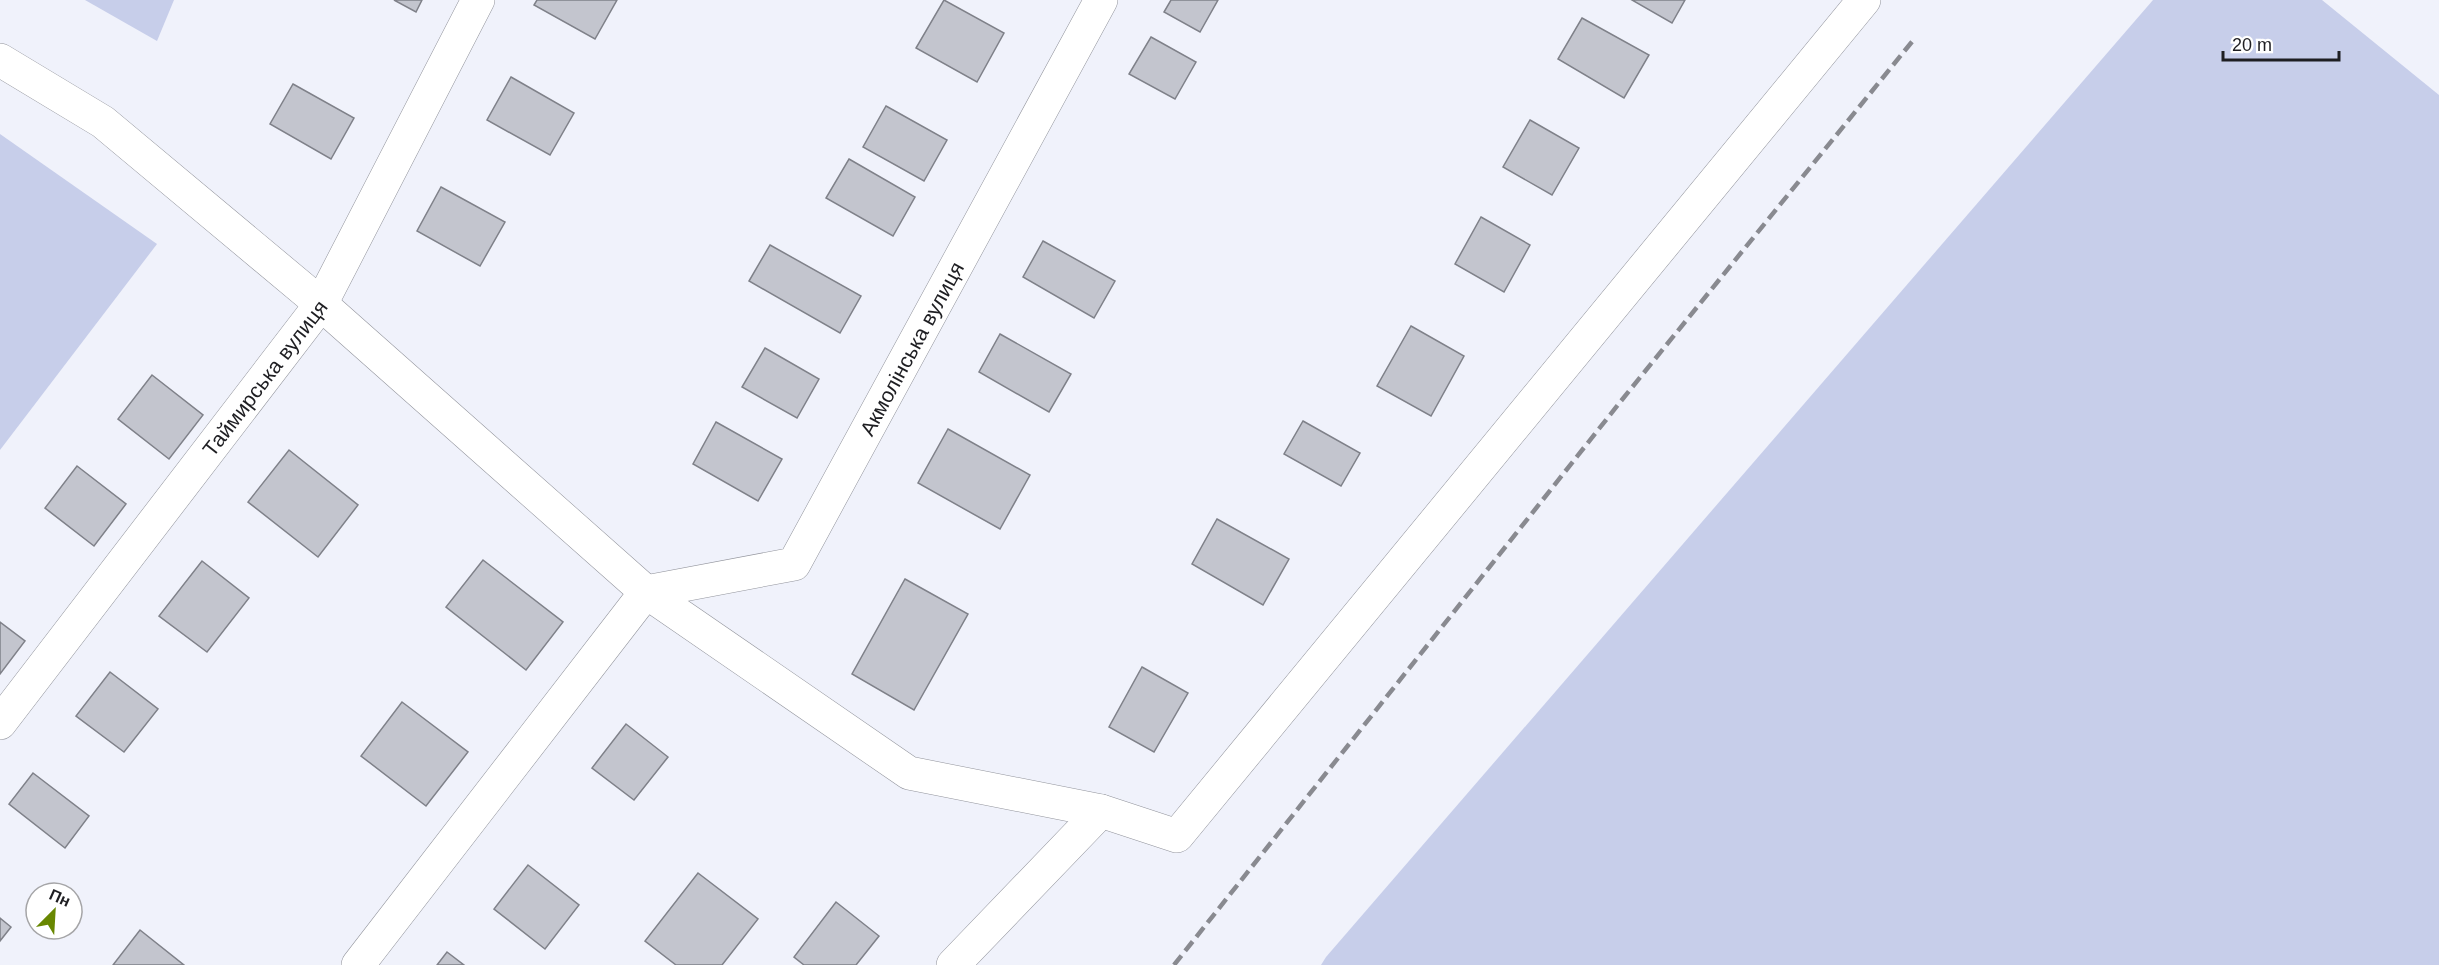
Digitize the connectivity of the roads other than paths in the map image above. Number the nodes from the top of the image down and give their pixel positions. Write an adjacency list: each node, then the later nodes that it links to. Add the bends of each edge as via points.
1 (478, 0): 5 (street, Таймирська вулиця)
2 (1101, 0): 6 (street, Акмолiнська вулиця, via 794,564)
3 (1864, 0): 8 (street, via 1177,836)
4 (0, 60): 5 (street, via 103,122)
5 (321, 304): 6 (street); 7 (street, Таймирська вулиця)
6 (646, 592): 8 (street, via 909,773); 9 (street)
7 (0, 723)
8 (1101, 811): 10 (street)
9 (358, 965)
10 (953, 965)

